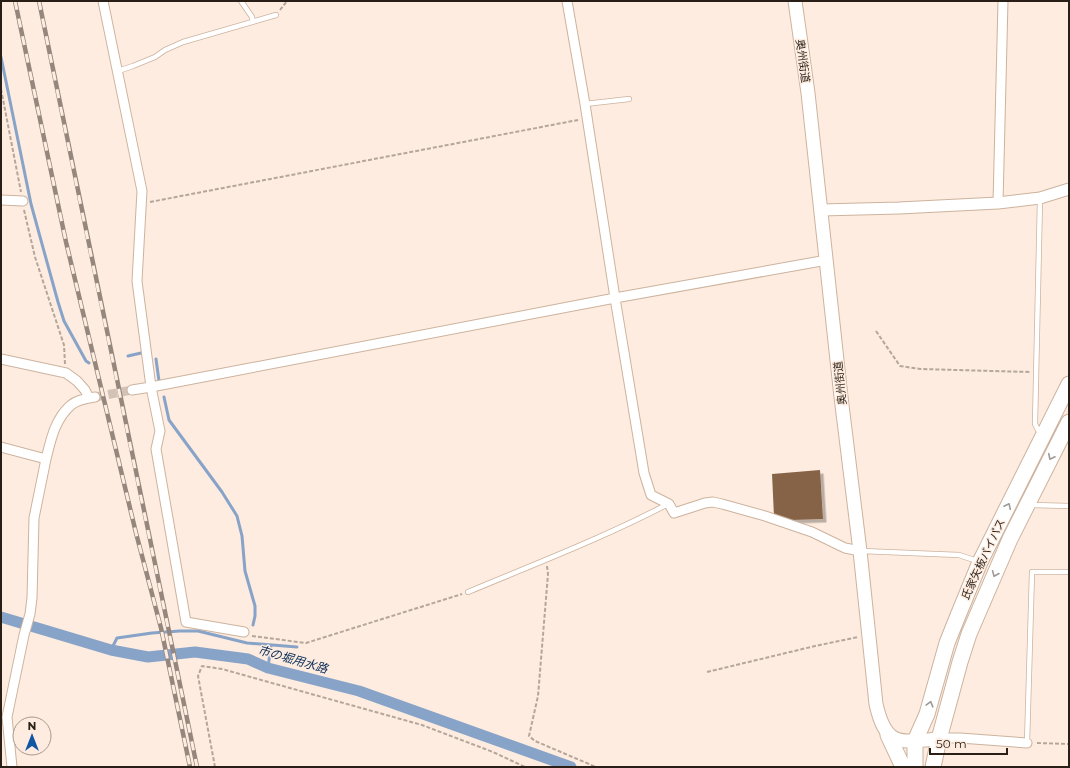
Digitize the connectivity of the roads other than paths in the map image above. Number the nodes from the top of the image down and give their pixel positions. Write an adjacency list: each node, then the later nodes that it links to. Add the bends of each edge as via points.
1 (103, 1): 8 (street)
2 (241, 1): 7 (lane)
3 (567, 1): 10 (street)
4 (795, 1): 16 (main road, 奥州街道)
5 (1003, 1): 15 (street)
6 (276, 15): 7 (lane)
7 (253, 22): 8 (lane, via 184,42 155,57)
8 (118, 71): 21 (street, via 142,191 137,281)
9 (629, 100): 10 (lane)
10 (585, 104): 18 (street)
11 (1069, 189): 12 (street)
12 (1040, 198): 15 (street); 24 (lane, via 1035,424)
13 (1, 200): 14 (street)
14 (23, 201)
15 (998, 203): 16 (street)
16 (821, 210): 17 (main road, 奥州街道)
17 (827, 260): 18 (street); 30 (main road, 奥州街道)
18 (615, 298): 21 (street); 28 (street, via 644,473 651,495)
19 (1, 360): 26 (street, via 66,373 92,398 71,404 52,433)
20 (1069, 384): 24 (highway, 氏家矢板バイパス)
21 (151, 387): 22 (street); 34 (street, via 160,431 156,449 186,622)
22 (132, 390)
23 (1069, 422): 27 (highway, 氏家矢板バイパス, one-way to 27)
24 (1044, 434): 31 (highway, 氏家矢板バイパス, one-way to 24)
25 (1, 447): 26 (street)
26 (46, 459): 39 (street, via 34,518 30,614 7,717)
27 (1029, 502): 29 (lane, via 1032,505); 36 (highway, 氏家矢板バイパス, one-way to 36, via 969,634)
28 (669, 504): 30 (street, via 674,513 714,502 812,532 845,548); 33 (lane, via 546,561)
29 (1069, 506)
30 (860, 551): 31 (lane, via 959,555); 35 (main road, 奥州街道, via 876,704)
31 (980, 562): 37 (highway, 氏家矢板バイパス, one-way to 31, via 927,714 947,643)
32 (1069, 572): 38 (lane, via 1032,572)
33 (468, 592)
34 (244, 632)
35 (888, 735): 37 (main road, via 899,741); 40 (highway)
36 (939, 739): 37 (main road); 38 (street); 42 (highway)
37 (915, 741): 41 (highway)
38 (1028, 743)
39 (12, 767)
40 (904, 767)
41 (915, 767)
42 (933, 767)

